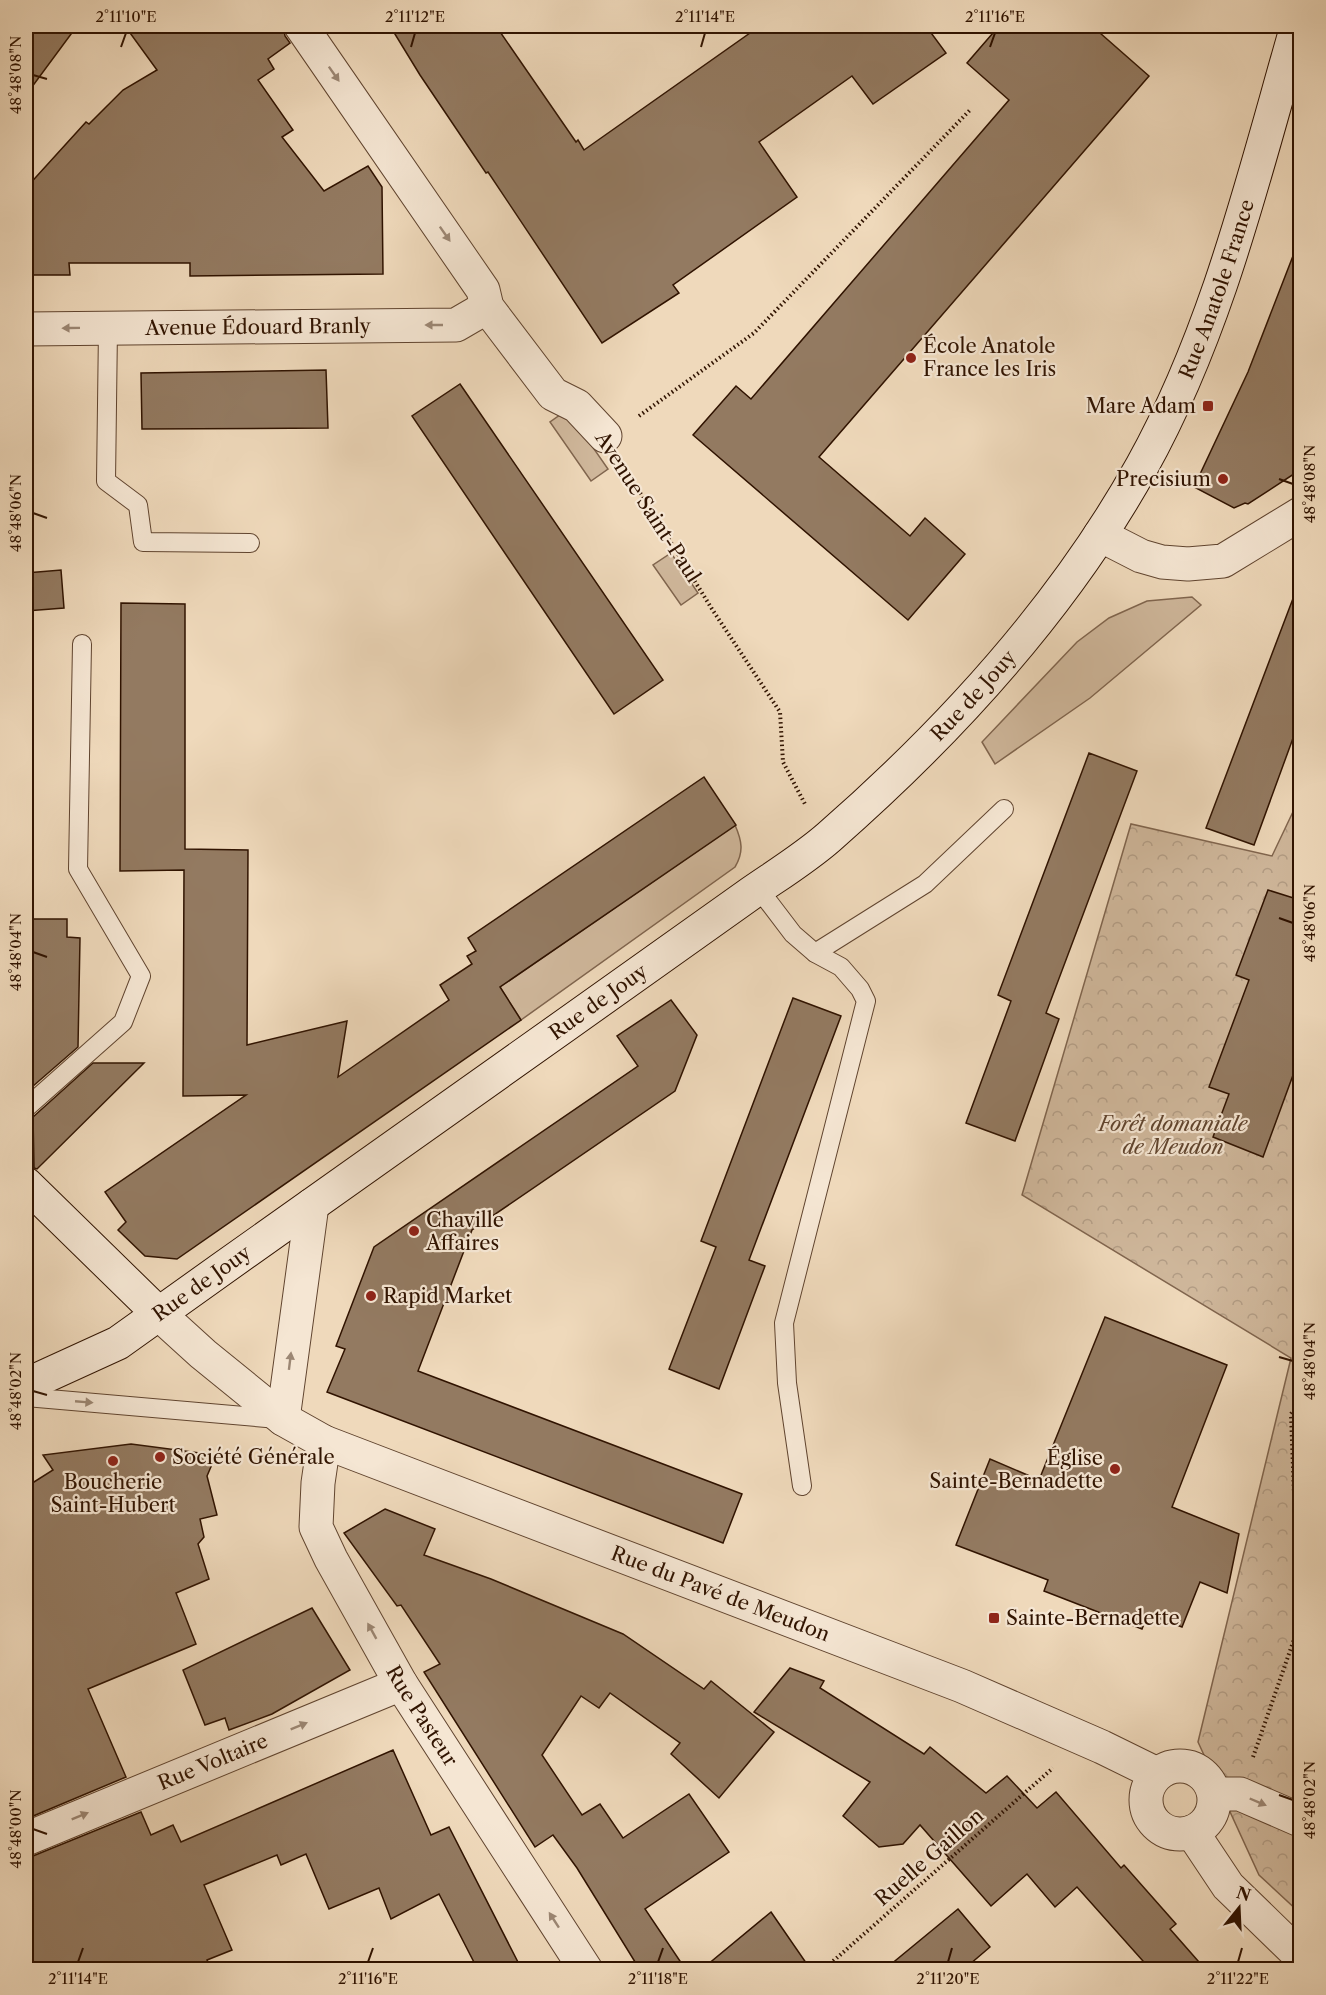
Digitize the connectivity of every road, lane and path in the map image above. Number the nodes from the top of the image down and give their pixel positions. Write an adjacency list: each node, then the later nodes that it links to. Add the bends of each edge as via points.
1 (301, 26): 4 (street, Avenue Saint-Paul, one-way to 4, via 483,290)
2 (1297, 26): 9 (street, Rue Anatole France, via 1227,272 1185,382 1143,465)
3 (970, 110): 7 (path, via 754,333 638,417)
4 (487, 307): 5 (street, Avenue Édouard Branly, one-way to 5, via 456,325); 7 (street, Avenue Saint-Paul, via 553,394 577,406)
5 (108, 328): 6 (street, Avenue Édouard Branly, one-way to 6); 10 (lane, via 106,481 138,505 143,542)
6 (26, 329)
7 (605, 436): 13 (path, Avenue Saint-Paul, via 780,712 783,762)
8 (1300, 514): 9 (street, via 1223,561 1162,562)
9 (1100, 535): 13 (street, Rue de Jouy, via 1011,655 922,750)
10 (250, 543)
11 (82, 644): 16 (lane, via 78,869 141,976 123,1022)
12 (1004, 809): 15 (lane, via 925,884)
13 (826, 840): 14 (street, Rue de Jouy)
14 (758, 888): 15 (lane, via 793,934); 18 (street, Rue de Jouy)
15 (815, 953): 25 (lane, via 841,967 866,1001 784,1323)
16 (26, 1108)
17 (26, 1184): 19 (street, Rue du Pavé de Meudon)
18 (312, 1205): 19 (street, Rue de Jouy); 23 (street, one-way to 18)
19 (159, 1314): 20 (street, Rue de Jouy, via 118,1344); 23 (street, Rue du Pavé de Meudon)
20 (26, 1385)
21 (26, 1397): 23 (lane, one-way to 23)
22 (1300, 1401): 26 (path, via 1291,1414)
23 (283, 1419): 24 (street, Rue du Pavé de Meudon)
24 (324, 1442): 27 (street, Rue Pasteur, one-way to 24, via 316,1527); 29 (street, Rue du Pavé de Meudon, via 962,1686)
25 (802, 1486)
26 (1300, 1624): 30 (path)
27 (401, 1684): 33 (street, Rue Voltaire, one-way to 27); 35 (street, Rue Pasteur, one-way to 27)
28 (1054, 1767): 36 (path, Ruelle Gaillon)
29 (1156, 1774): 30 (street, via 1176,1765 1186,1766); 32 (street, via 1145,1794 1150,1818 1168,1833)
30 (1227, 1794): 31 (street, one-way to 31); 32 (street, via 1214,1806 1203,1826)
31 (1300, 1820)
32 (1192, 1832): 34 (street, via 1228,1886)
33 (26, 1839)
34 (1300, 1956)
35 (586, 1970)
36 (823, 1970)

